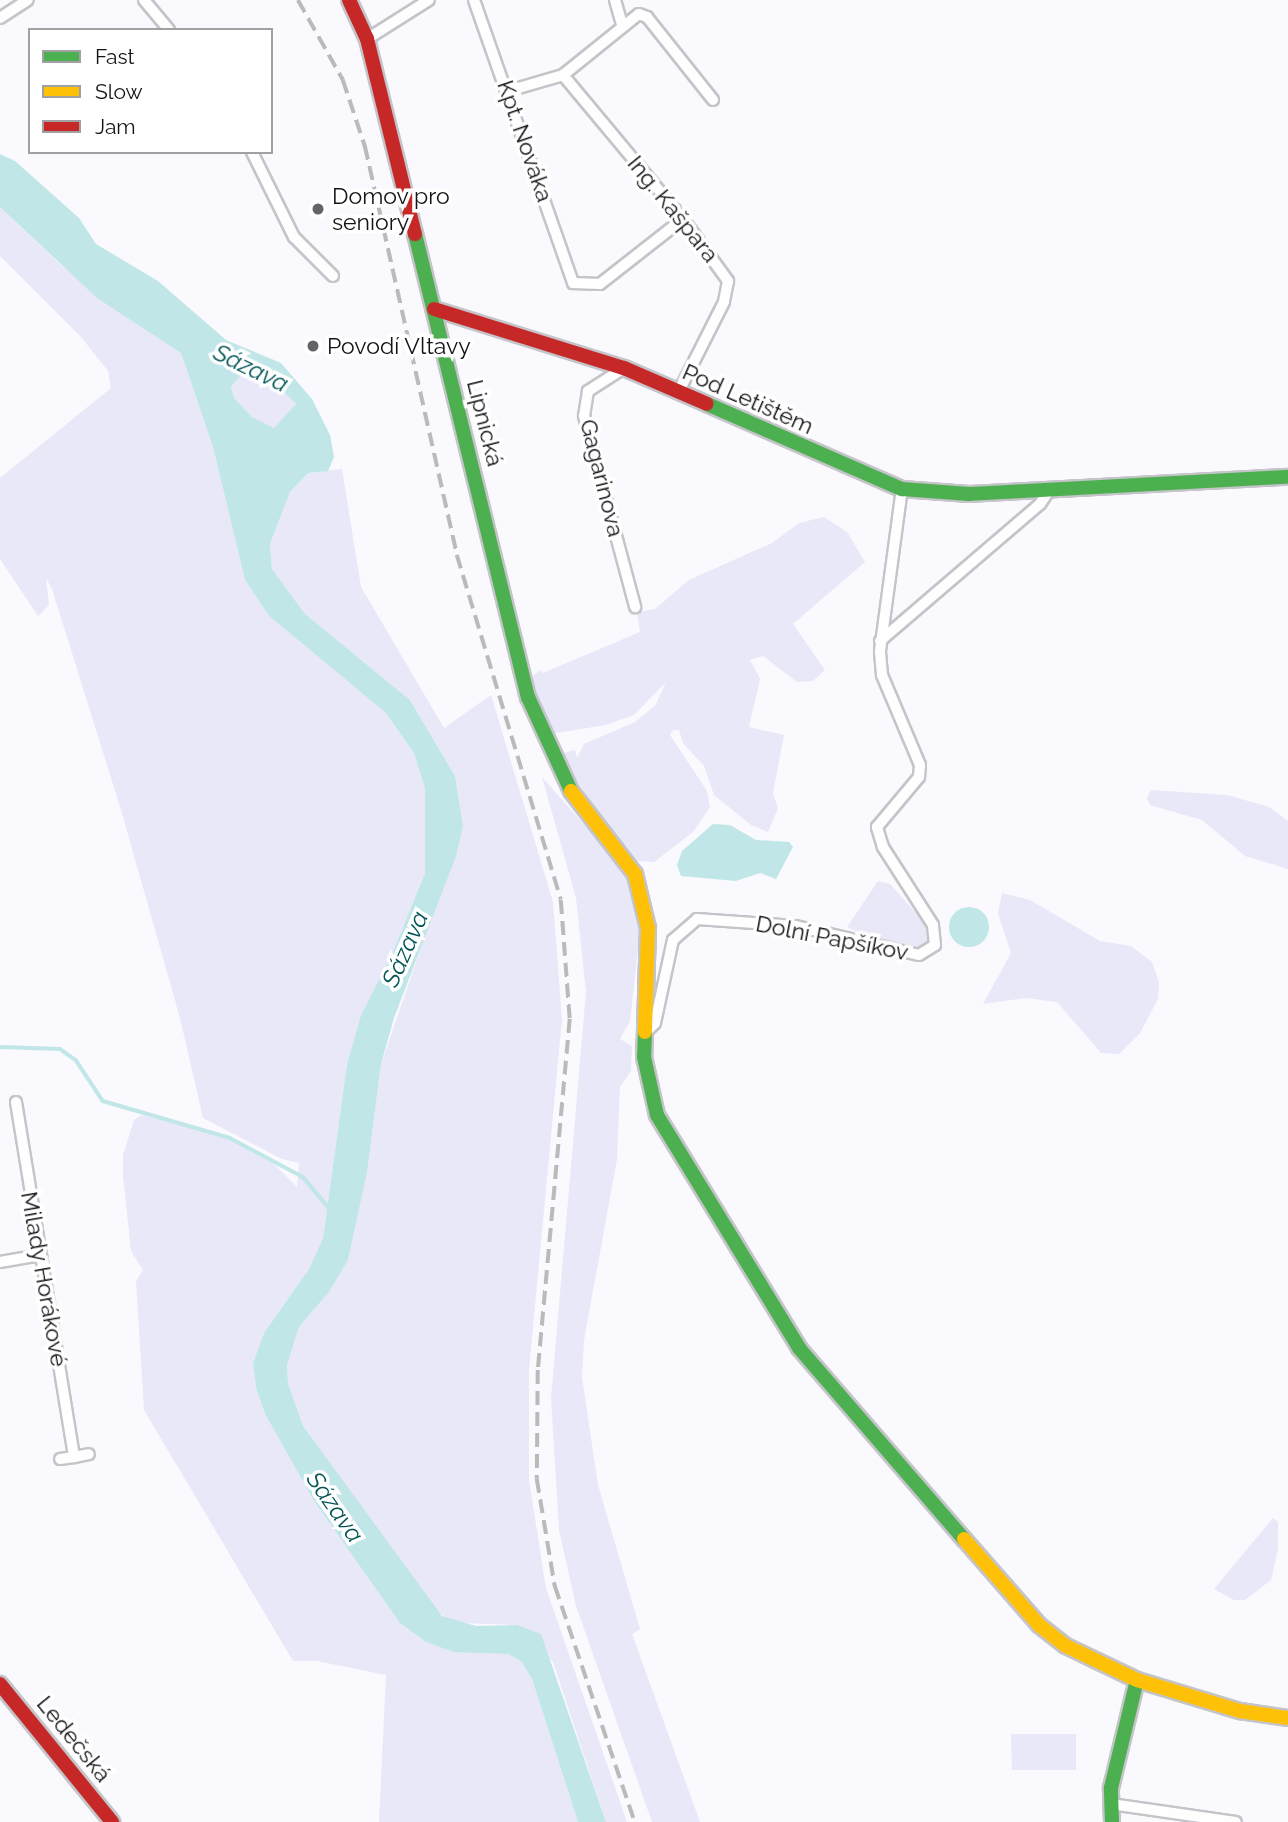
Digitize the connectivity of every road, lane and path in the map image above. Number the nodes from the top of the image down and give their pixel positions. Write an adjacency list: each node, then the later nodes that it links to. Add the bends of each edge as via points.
1 (27, 0): 7 (street)
2 (144, 0): 9 (street)
3 (349, 0): 10 (street, Lipnická)
4 (429, 0): 10 (street)
5 (474, 0): 12 (street, Kpt. Nováka)
6 (615, 0): 8 (street)
7 (0, 18)
8 (622, 24): 11 (street); 13 (street, via 636,14 645,15)
9 (167, 28)
10 (367, 38): 17 (street, Lipnická)
11 (563, 75): 12 (street); 15 (street, Ing. Kašpara)
12 (508, 91): 15 (street, Kpt. Nováka, via 573,283 600,285)
13 (713, 100)
14 (253, 154): 16 (street, via 294,237)
15 (683, 219): 19 (street, Ing. Kašpara, via 728,281 724,302)
16 (333, 276)
17 (434, 309): 18 (street, Pod Letištěm); 25 (street, Lipnická, via 528,697 563,781 635,874 648,928)
18 (624, 368): 19 (street, Pod Letištěm); 23 (street, Gagarinova, via 588,391 584,416)
19 (678, 393): 21 (street, Pod Letištěm)
20 (1288, 477): 22 (street, Pod Letištěm)
21 (902, 489): 22 (street, Pod Letištěm, via 969,494); 24 (street, Dolní Papšíkov)
22 (1050, 489): 24 (street, via 1040,504)
23 (635, 607)
24 (880, 641): 25 (street, Dolní Papšíkov, via 882,675 920,765 919,777 881,820 878,834 933,925 935,945 919,955 796,926 697,919 673,940 655,1023)
25 (646, 1033): 32 (street, Lipnická, via 644,1057 657,1115 799,1348 1039,1625 1066,1646)
26 (16, 1102): 27 (street, Milady Horákové)
27 (40, 1255): 28 (street); 30 (street, Milady Horákové)
28 (0, 1262)
29 (89, 1454): 30 (street)
30 (74, 1457): 31 (street)
31 (60, 1459)
32 (1137, 1680): 34 (street, Lipnická, via 1240,1711); 35 (street)
33 (0, 1684): 36 (street, Ledečská)
34 (1288, 1718)
35 (1111, 1804): 37 (street); 38 (street)
36 (112, 1822)
37 (1112, 1822)
38 (1236, 1822)

